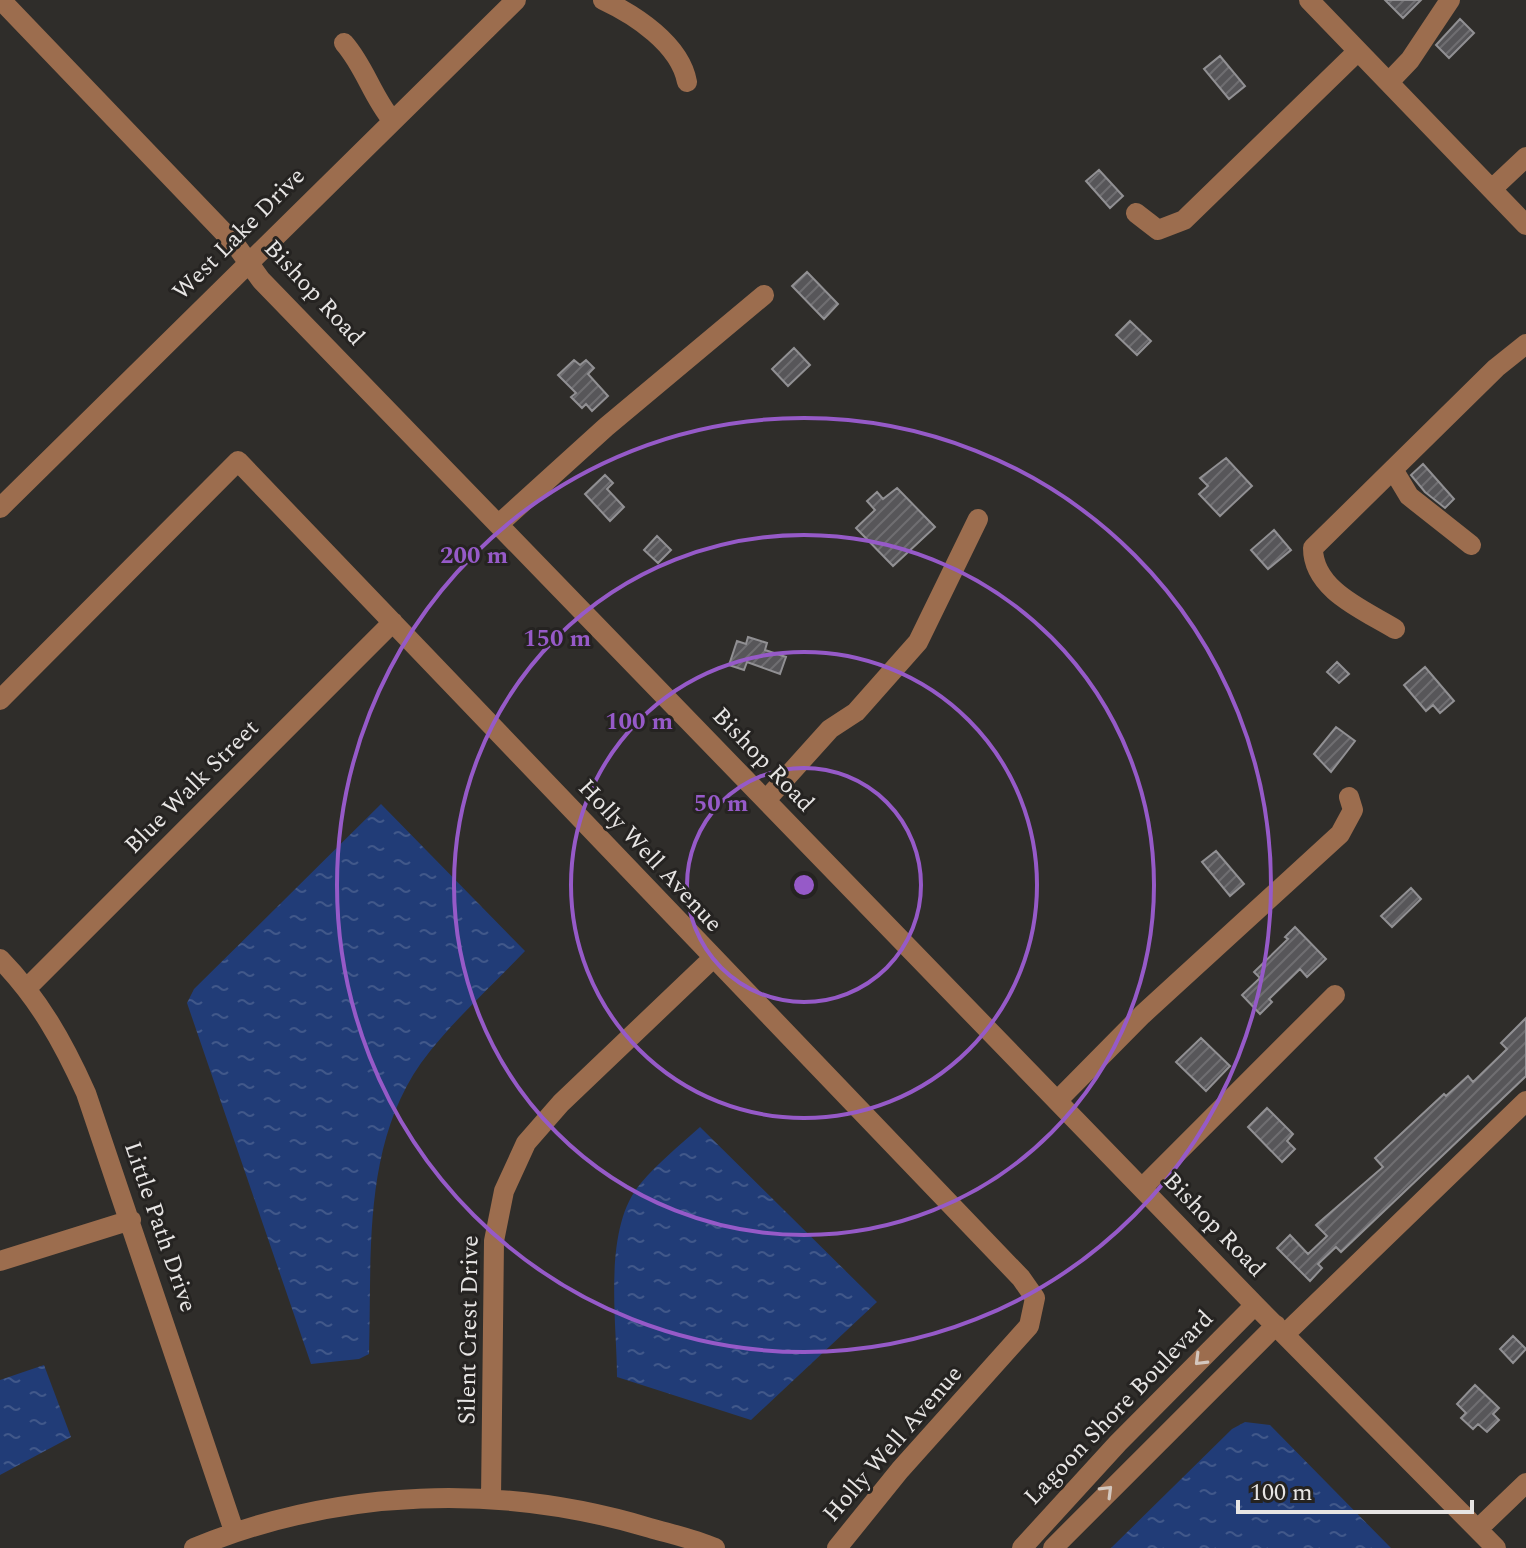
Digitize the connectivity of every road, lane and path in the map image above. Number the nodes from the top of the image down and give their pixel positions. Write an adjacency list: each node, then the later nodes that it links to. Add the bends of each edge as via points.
1 (1, 0): 15 (street, Bishop Road)
2 (516, 0): 10 (street, West Lake Drive)
3 (603, 0): 8 (street, via 651,28)
4 (1309, 0): 7 (street)
5 (1450, 0): 9 (street)
6 (344, 43): 10 (street)
7 (1358, 51): 9 (street); 13 (street, via 1184,220 1158,230)
8 (687, 82)
9 (1389, 82): 12 (street)
10 (392, 120): 15 (street, West Lake Drive)
11 (1526, 157): 12 (street)
12 (1492, 189): 14 (street)
13 (1136, 213)
14 (1526, 225)
15 (248, 261): 19 (street, West Lake Drive); 21 (street, Bishop Road)
16 (764, 295): 21 (street)
17 (1526, 344): 18 (street)
18 (1394, 471): 22 (street, via 1409,496); 24 (street, via 1324,535 1313,548 1313,560 1320,577)
19 (0, 508)
20 (978, 519): 27 (street, via 918,642)
21 (499, 524): 27 (street, Bishop Road)
22 (1471, 545)
23 (393, 622): 25 (street, Holly Well Avenue, via 238,461); 29 (street, Holly Well Avenue); 30 (street, Blue Walk Street)
24 (1395, 629)
25 (0, 700)
26 (1349, 797): 32 (street, via 1353,810 1340,834 1142,1015)
27 (766, 800): 32 (street, Bishop Road)
28 (0, 959): 30 (street, Little Path Drive)
29 (712, 959): 40 (street, Silent Crest Drive, via 561,1103 526,1143 504,1191 494,1241); 45 (street, Holly Well Avenue, via 1035,1298 1029,1326)
30 (27, 988): 35 (street, Little Path Drive, via 61,1038 86,1093)
31 (1335, 995): 34 (street)
32 (1058, 1100): 34 (street, Bishop Road)
33 (1526, 1101): 38 (street, Lagoon Shore Boulevard)
34 (1142, 1188): 37 (street, Bishop Road)
35 (131, 1220): 36 (street); 42 (street, Little Path Drive)
36 (0, 1261)
37 (1255, 1305): 38 (street, Bishop Road); 46 (street, Lagoon Shore Boulevard, one-way to 46)
38 (1280, 1330): 41 (street, Bishop Road); 47 (street, Lagoon Shore Boulevard, one-way to 38)
39 (1526, 1483): 41 (street)
40 (491, 1499): 42 (street, via 407,1498 334,1507); 44 (street, via 588,1509)
41 (1478, 1529): 48 (street, Bishop Road)
42 (234, 1531): 43 (street)
43 (194, 1548)
44 (715, 1548)
45 (837, 1548)
46 (1022, 1548)
47 (1053, 1548)
48 (1496, 1548)

